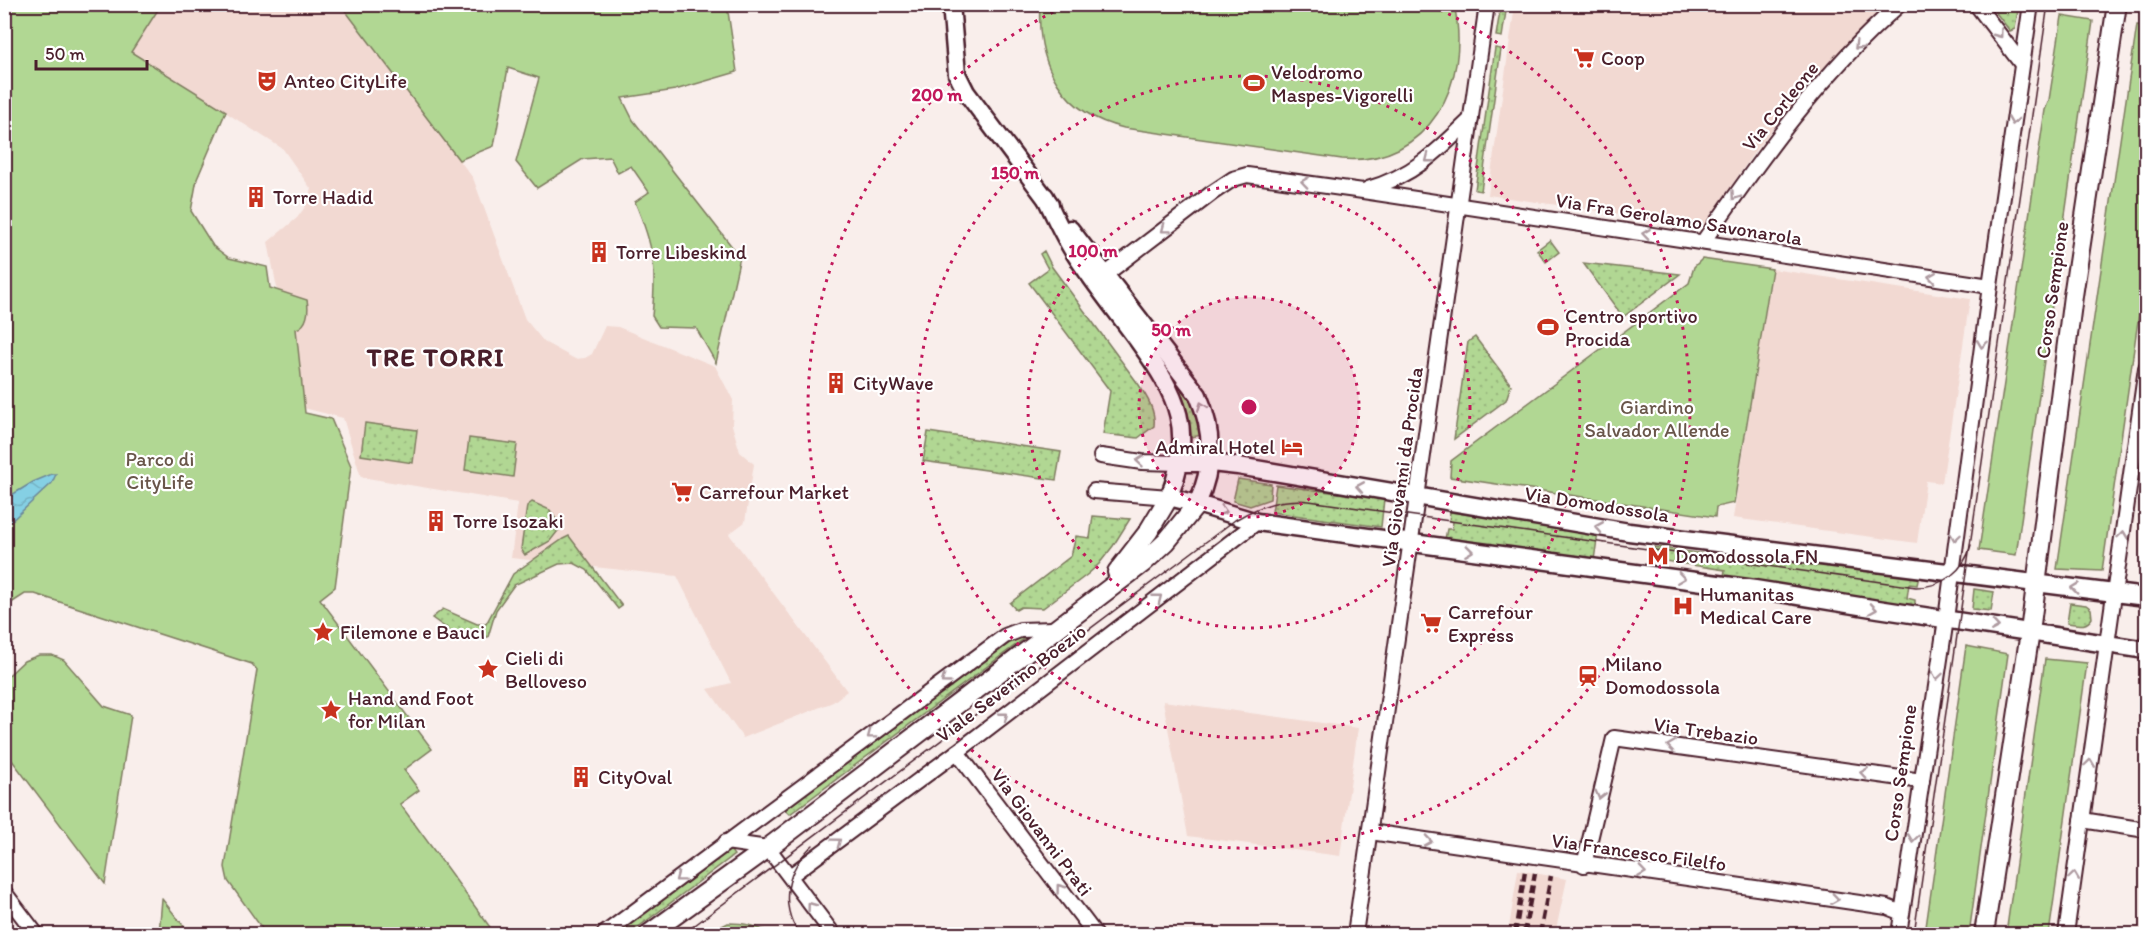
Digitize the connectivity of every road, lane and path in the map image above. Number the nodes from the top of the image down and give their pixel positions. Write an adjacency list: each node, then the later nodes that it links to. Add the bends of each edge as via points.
1 (951, 4): 10 (street, via 957,74 966,92)
2 (1900, 4): 12 (street, Via Corleone, one-way to 12, via 1834,69 1762,158)
3 (1976, 4): 7 (street, one-way to 7)
4 (2031, 4): 7 (street, Corso Sempione)
5 (2117, 4): 26 (main road, Corso Sempione, via 2073,296)
6 (1484, 9): 8 (street, Via Giovanni da Procida)
7 (2021, 63): 14 (street, Corso Sempione, one-way to 14)
8 (1471, 119): 9 (street, Via Fra Gerolamo Savonarola, one-way to 9, via 1417,168); 11 (street, Via Giovanni da Procida)
9 (1363, 191): 11 (street, Via Fra Gerolamo Savonarola); 13 (street, Via Fra Gerolamo Savonarola, one-way to 13, via 1247,175 1233,179)
10 (1045, 196): 13 (street); 17 (street, via 1077,257 1166,380 1179,415)
11 (1460, 206): 12 (street, Via Fra Gerolamo Savonarola, one-way to 11); 21 (street, Via Giovanni da Procida)
12 (1704, 242): 14 (street, Via Fra Gerolamo Savonarola, one-way to 12)
13 (1106, 274): 18 (street, one-way to 13, via 1210,430 1198,395)
14 (1990, 286): 25 (street, Corso Sempione, one-way to 25)
15 (2146, 368): 27 (street, one-way to 15)
16 (1101, 456): 17 (street, one-way to 16)
17 (1179, 463): 18 (street, Via Domodossola); 20 (street)
18 (1211, 463): 21 (street, Via Domodossola, one-way to 18); 22 (street)
19 (1094, 491): 20 (street)
20 (1169, 497): 22 (street); 29 (main road, Viale Severino Boezio, via 1133,554)
21 (1418, 497): 24 (street, Via Giovanni da Procida); 25 (street, Via Domodossola, one-way to 21, via 1629,532)
22 (1197, 504): 23 (street, one-way to 23); 29 (main road, Viale Severino Boezio, via 1166,542)
23 (1257, 522): 24 (street); 35 (street, Viale Severino Boezio, one-way to 23)
24 (1411, 544): 30 (street, one-way to 30, via 1645,573); 39 (street, Via Giovanni da Procida)
25 (1951, 574): 26 (street); 30 (street, Corso Sempione)
26 (2036, 583): 27 (street, one-way to 26); 32 (main road, Corso Sempione)
27 (2114, 593): 28 (street); 33 (street)
28 (2146, 597)
29 (1094, 600): 31 (main road, Viale Severino Boezio)
30 (1946, 619): 32 (street, one-way to 32); 36 (street, Corso Sempione, one-way to 36)
31 (1054, 629): 40 (street, Viale Severino Boezio, one-way to 40, via 1020,630 1005,636); 41 (main road, Viale Severino Boezio)
32 (2030, 632): 33 (street); 53 (main road, Corso Sempione)
33 (2107, 643): 34 (street); 37 (street, one-way to 33)
34 (2146, 650)
35 (957, 752): 43 (street, Viale Severino Boezio, one-way to 35); 50 (street, Via Giovanni Prati, one-way to 35)
36 (1922, 780): 42 (street, Via Trebazio, one-way to 42, via 1614,738); 45 (street, Corso Sempione, one-way to 45)
37 (2082, 820): 38 (street); 54 (street, one-way to 37)
38 (2146, 830)
39 (1370, 832): 42 (street, Via Francesco Filelfo, one-way to 42); 51 (street, Via Giovanni da Procida)
40 (726, 842): 41 (street); 47 (street, Viale Severino Boezio, one-way to 47)
41 (768, 848): 43 (street); 48 (main road, Viale Severino Boezio)
42 (1584, 864): 45 (street, Via Francesco Filelfo, one-way to 45, via 1887,907)
43 (790, 876): 49 (street, one-way to 43)
44 (7, 900): 46 (street)
45 (1902, 913): 52 (street, Corso Sempione)
46 (36, 934)
47 (604, 934)
48 (650, 934)
49 (833, 934)
50 (1095, 934)
51 (1355, 934)
52 (1899, 934)
53 (1984, 934)
54 (2066, 934)

